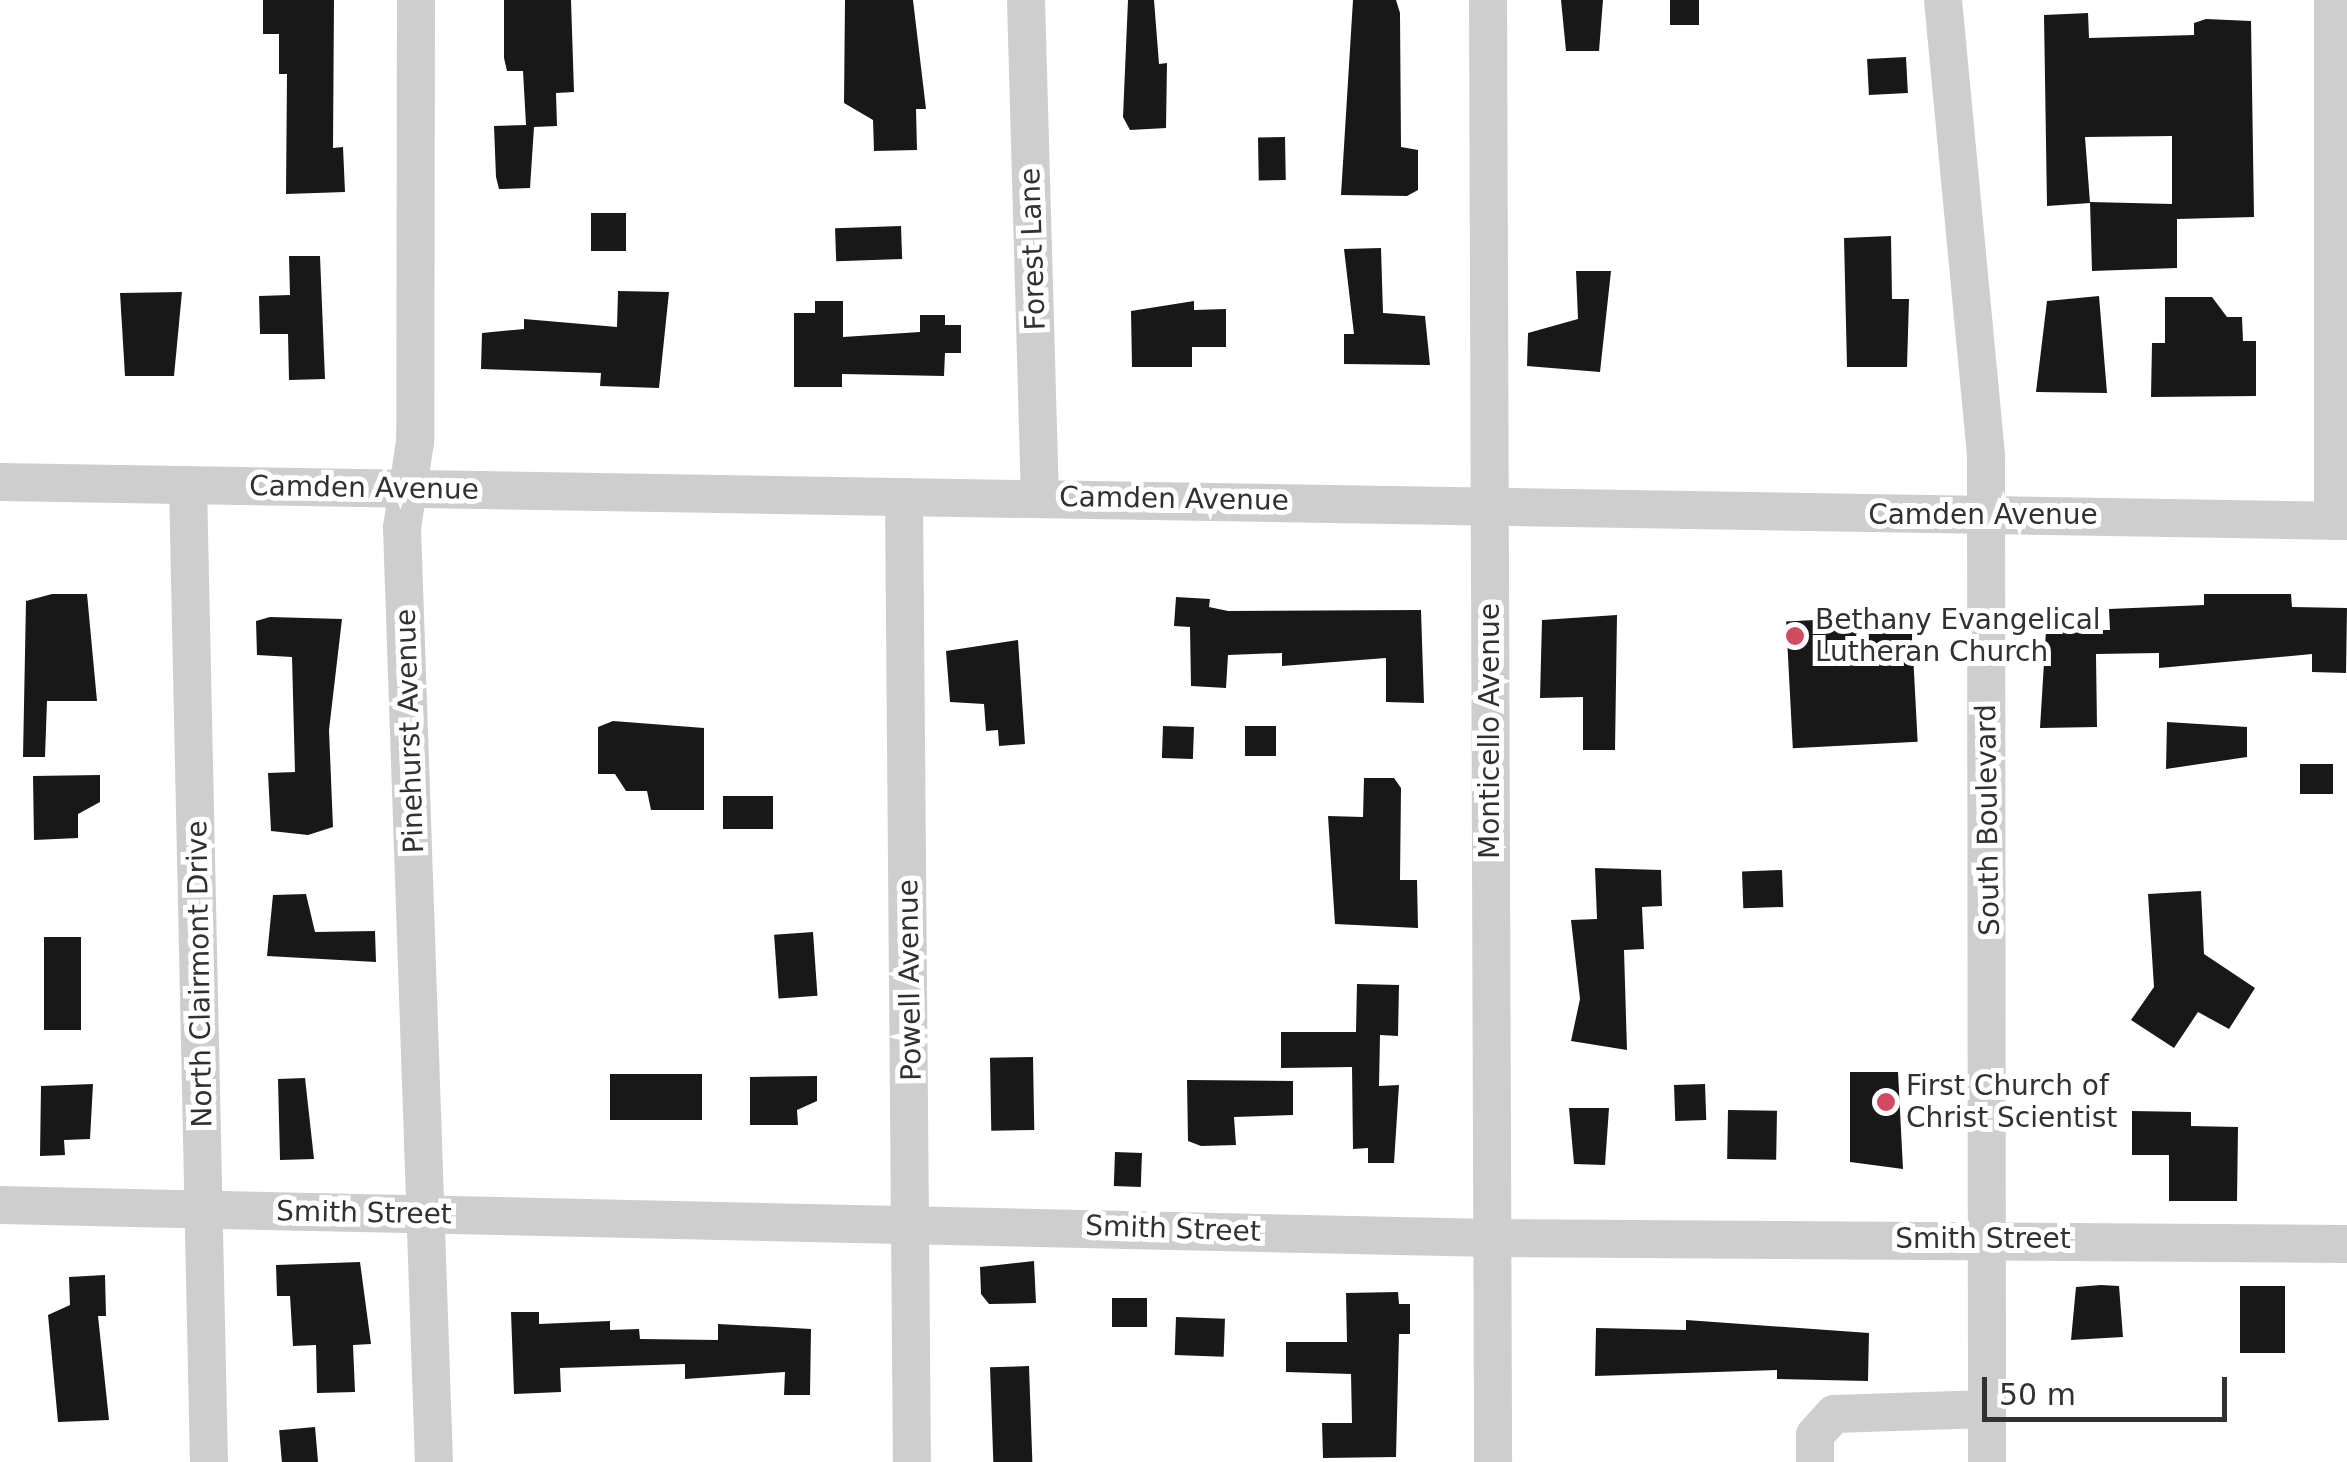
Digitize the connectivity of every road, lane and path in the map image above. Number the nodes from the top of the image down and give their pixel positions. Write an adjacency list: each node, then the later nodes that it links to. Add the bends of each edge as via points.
1 (416, 0): 8 (street, Pinehurst Avenue)
2 (1026, 0): 10 (street, Forest Lane)
3 (1488, 0): 11 (street, Monticello Avenue)
4 (1943, 0): 12 (street, South Boulevard)
5 (2337, 18): 13 (street)
6 (0, 482): 7 (street, Camden Avenue)
7 (188, 485): 8 (street, Camden Avenue); 15 (street, North Clairmont Drive)
8 (408, 488): 9 (street, Camden Avenue); 16 (street, Pinehurst Avenue, via 402,528)
9 (904, 497): 10 (street, Camden Avenue); 17 (street, Powell Avenue)
10 (1040, 497): 11 (street, Camden Avenue)
11 (1490, 503): 12 (street, Camden Avenue, via 1780,516); 18 (street, Monticello Avenue)
12 (1986, 512): 13 (street, Camden Avenue); 19 (street, South Boulevard)
13 (2340, 521)
14 (0, 1205): 15 (street, Smith Street)
15 (206, 1208): 16 (street, Smith Street); 22 (street, North Clairmont Drive)
16 (429, 1215): 17 (street, Smith Street); 23 (street, Pinehurst Avenue)
17 (913, 1222): 18 (street, Smith Street); 24 (street, Powell Avenue)
18 (1492, 1238): 19 (street, Smith Street); 25 (street, Monticello Avenue)
19 (1987, 1238): 20 (street, Smith Street); 21 (street, South Boulevard)
20 (2347, 1244)
21 (1987, 1409): 26 (street, via 1834,1414 1815,1435); 27 (street, South Boulevard)
22 (209, 1462)
23 (434, 1462)
24 (912, 1462)
25 (1493, 1462)
26 (1815, 1462)
27 (1987, 1462)

